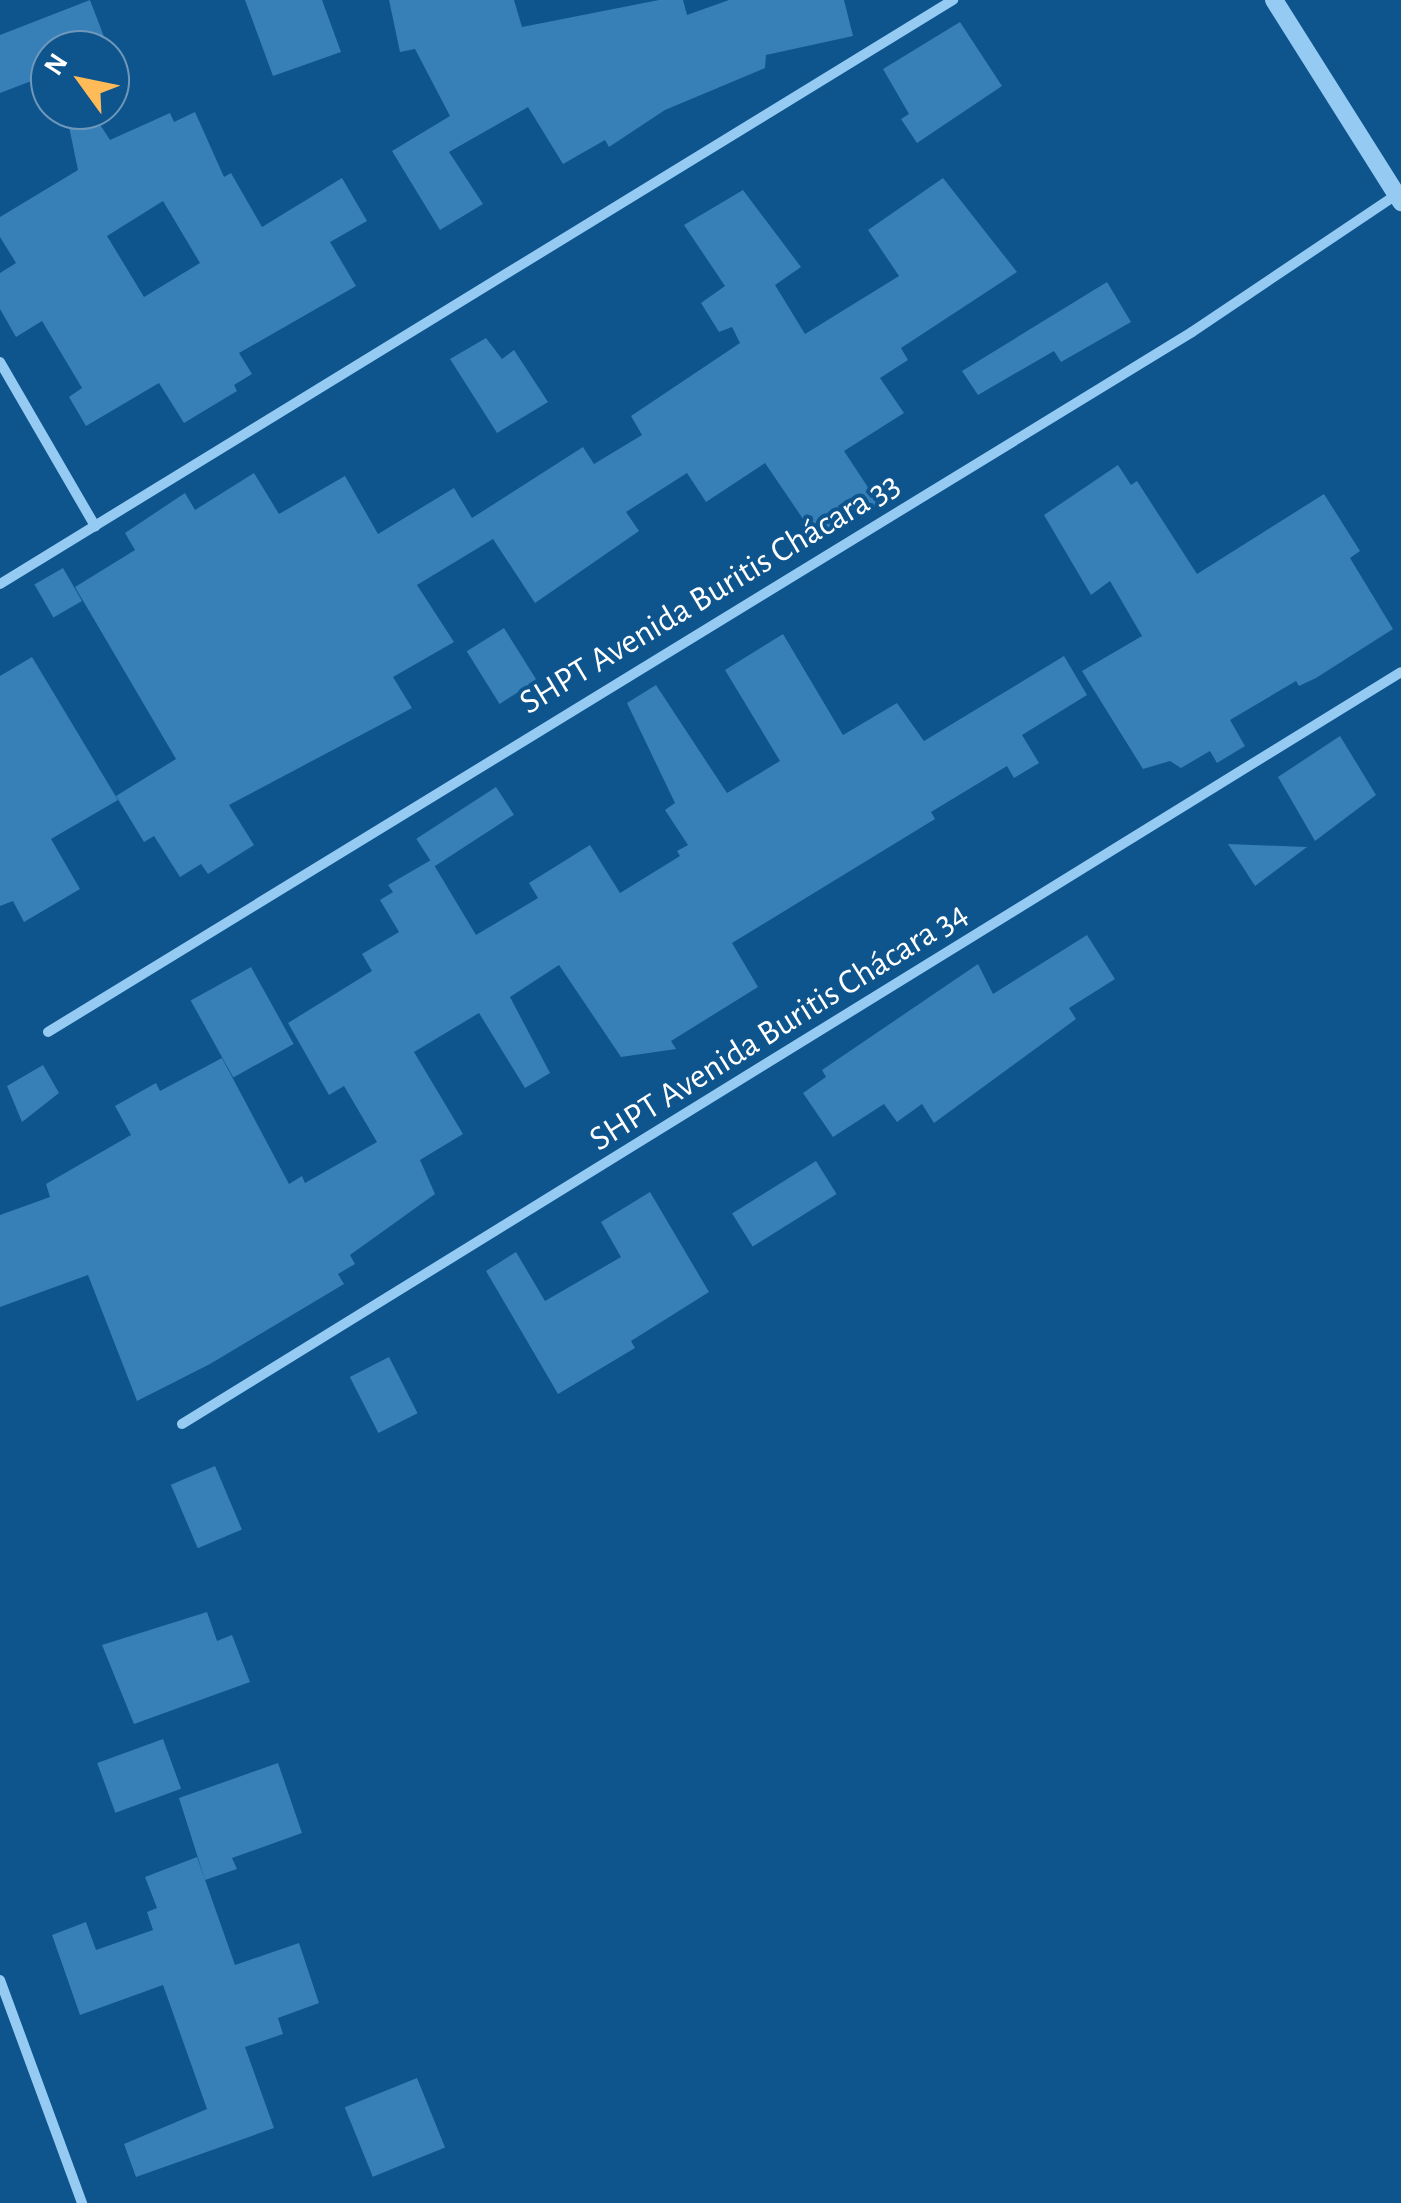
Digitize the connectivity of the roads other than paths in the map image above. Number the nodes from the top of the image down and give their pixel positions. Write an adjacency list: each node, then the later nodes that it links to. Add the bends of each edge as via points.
1 (953, 0): 5 (street)
2 (1274, 0): 3 (street)
3 (1398, 198): 8 (street, SHPT Avenida Buritis Chácara 33, via 1192,332)
4 (0, 362): 5 (street)
5 (94, 526): 6 (street)
6 (0, 584)
7 (1401, 672): 9 (street, SHPT Avenida Buritis Chácara 34)
8 (48, 1032)
9 (182, 1424)
10 (0, 1980): 11 (street)
11 (82, 2203)

